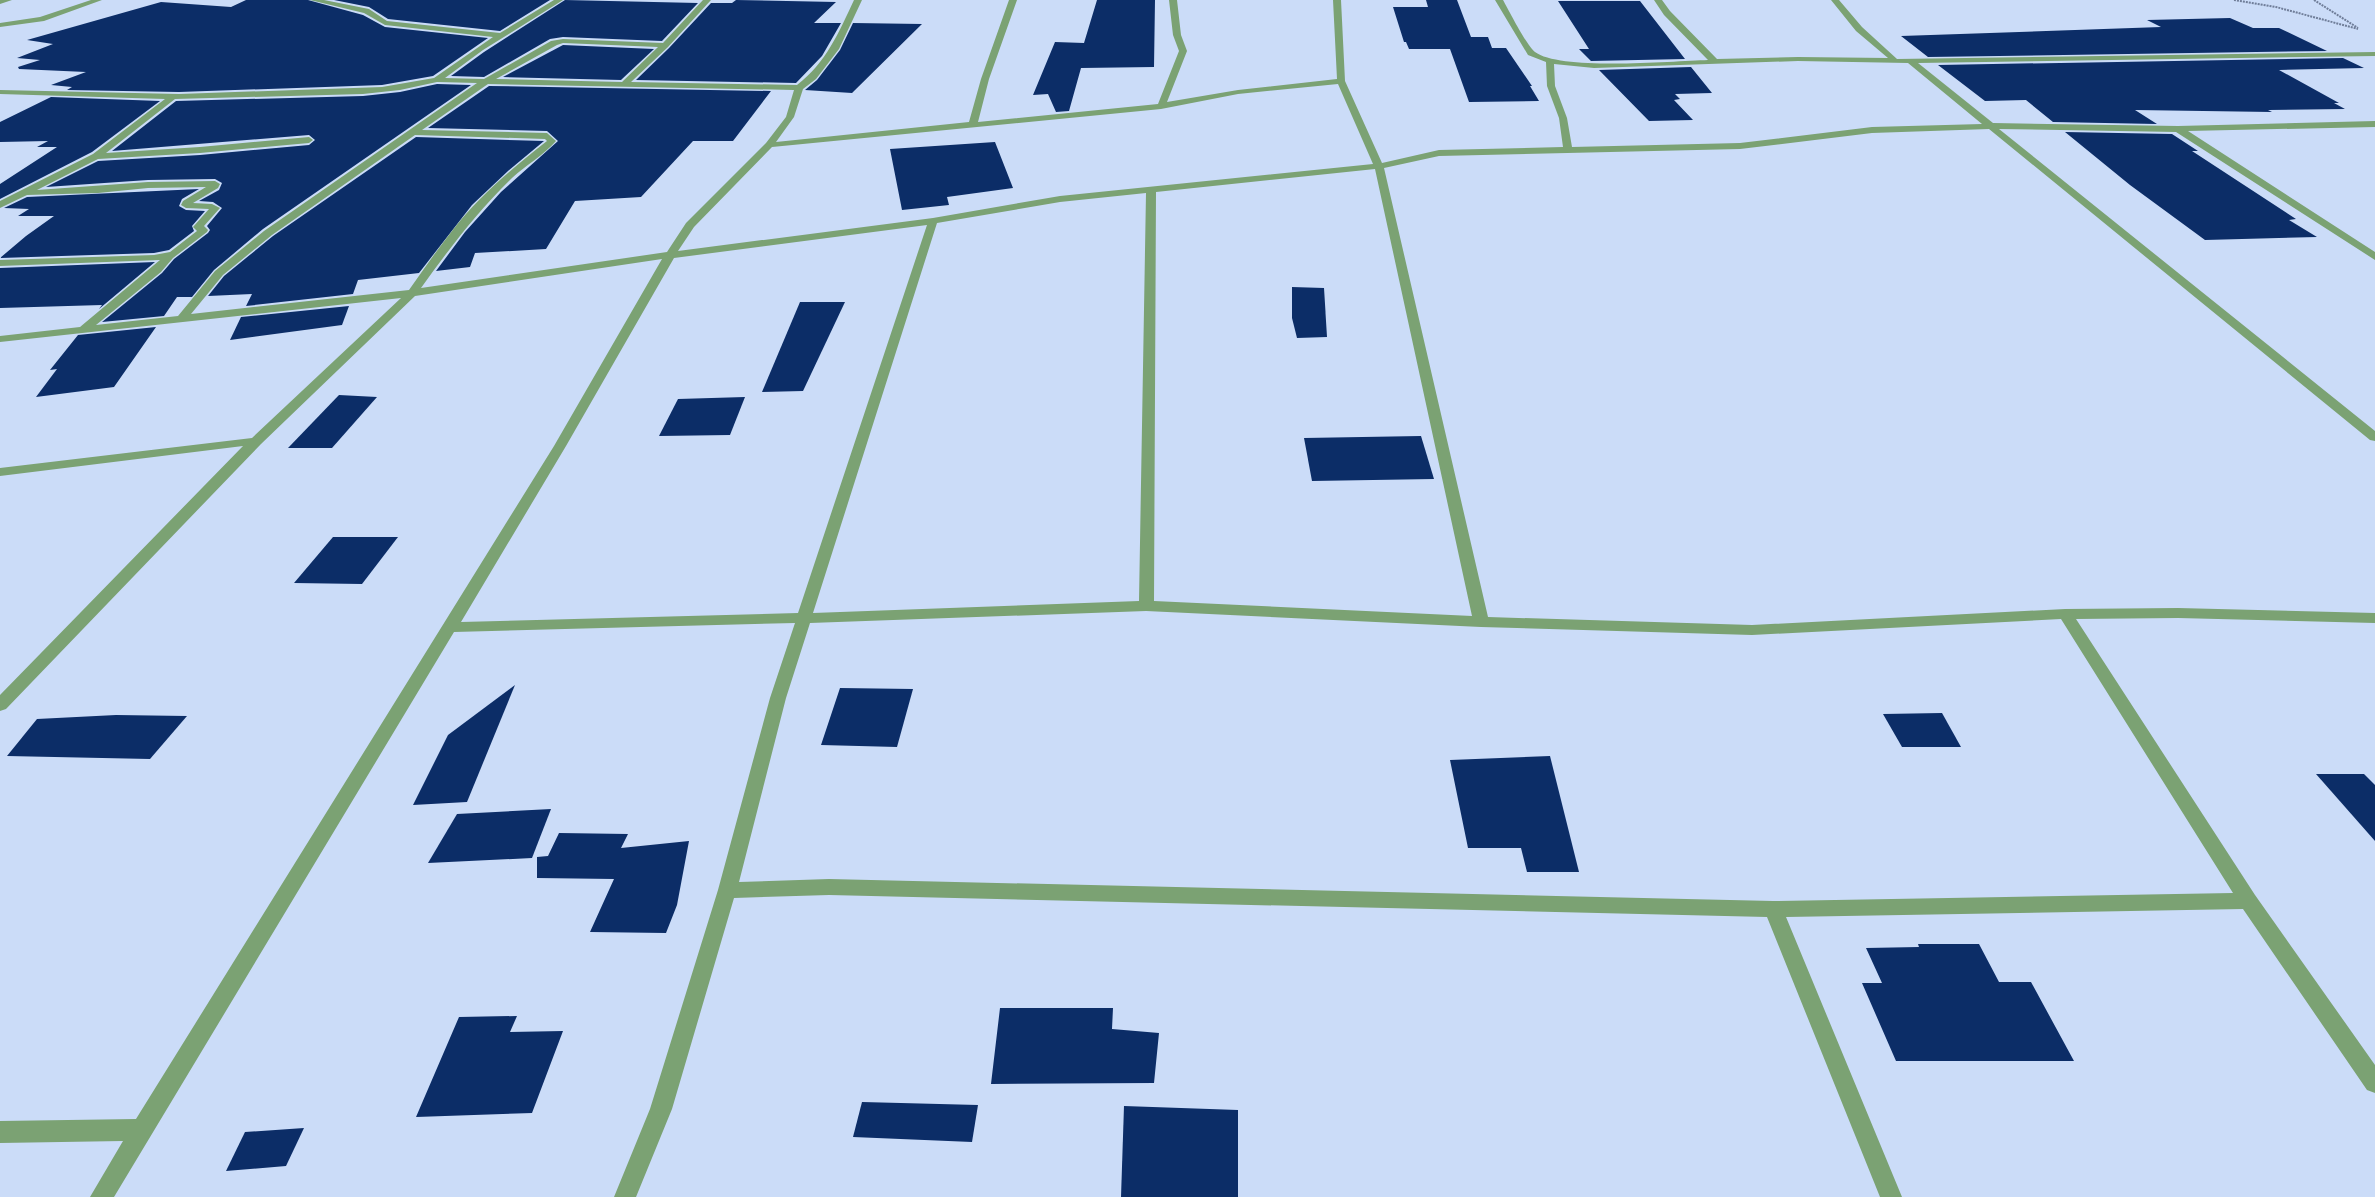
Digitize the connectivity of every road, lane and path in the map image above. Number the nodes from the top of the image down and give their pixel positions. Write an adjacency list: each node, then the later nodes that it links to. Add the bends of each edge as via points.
1 (8, 0): 15 (street)
2 (98, 0): 16 (street, via 41,19)
3 (314, 0): 17 (street, via 366,11 385,23)
4 (559, 0): 17 (street)
5 (707, 0): 18 (street)
6 (858, 0): 28 (street, via 835,49 813,77)
7 (1013, 0): 33 (street, via 985,79)
8 (1173, 0): 31 (street, via 1177,35 1183,52)
9 (1337, 0): 26 (street)
10 (1499, 0): 22 (street, via 1531,53)
11 (1658, 0): 20 (street)
12 (1835, 0): 23 (street, via 1859,29)
13 (2234, 0): 14 (path, via 2276,7 2361,30)
14 (2314, 0)
15 (0, 2)
16 (0, 25)
17 (500, 35): 24 (street)
18 (666, 45): 25 (street, via 559,42); 27 (street)
19 (2375, 54): 21 (street)
20 (1712, 60): 22 (street, via 1594,66); 23 (street, via 1822,58)
21 (1909, 60): 23 (street); 34 (street)
22 (1550, 61): 39 (street, via 1551,86 1563,118)
23 (1895, 61)
24 (438, 80): 25 (street); 30 (street, via 402,89)
25 (486, 81): 27 (street); 36 (street)
26 (1342, 81): 31 (street, via 1238,92); 41 (street)
27 (623, 84): 28 (street)
28 (798, 88): 38 (street, via 790,117)
29 (0, 92): 30 (street)
30 (173, 97): 40 (street)
31 (1161, 106): 33 (street)
32 (2375, 124): 35 (street)
33 (973, 125): 38 (street)
34 (1992, 126): 35 (street); 39 (street, via 1872,130 1740,146); 54 (street, via 2046,173)
35 (2178, 129): 48 (street)
36 (411, 132): 50 (street, via 547,136 552,141 510,175 478,207); 51 (street, via 268,233 219,273)
37 (309, 140): 40 (street)
38 (769, 144): 46 (street, via 690,226)
39 (1568, 150): 41 (street, via 1439,153)
40 (96, 156): 43 (street)
41 (1379, 166): 42 (street); 63 (street)
42 (1151, 191): 45 (street, via 1060,199); 59 (street)
43 (26, 193): 44 (street); 47 (street, via 215,184 186,203 186,206 215,208 198,227 202,230 200,233)
44 (0, 205)
45 (933, 221): 46 (street); 61 (street)
46 (670, 255): 50 (street); 64 (street, via 560,446)
47 (169, 256): 49 (street); 52 (street, via 157,270)
48 (2375, 258)
49 (0, 263)
50 (412, 294): 51 (street); 57 (street)
51 (182, 318): 52 (street)
52 (84, 329): 53 (street)
53 (0, 339)
54 (2361, 424): 55 (street); 56 (street)
55 (2375, 424)
56 (2375, 436)
57 (256, 442): 58 (street); 65 (street)
58 (0, 472)
59 (1146, 606): 61 (street); 63 (street)
60 (2065, 614): 62 (street, via 2178,612); 63 (street, via 1752,630); 67 (street)
61 (805, 618): 64 (street); 66 (street, via 778,698)
62 (2375, 618)
63 (1481, 622)
64 (449, 627): 70 (street)
65 (0, 705)
66 (727, 890): 68 (street, via 829,887); 73 (street, via 661,1109)
67 (2248, 901): 68 (street); 69 (street)
68 (1773, 909): 74 (street)
69 (2375, 1083)
70 (141, 1130): 71 (street); 72 (street)
71 (0, 1132)
72 (101, 1197)
73 (625, 1197)
74 (1891, 1197)

